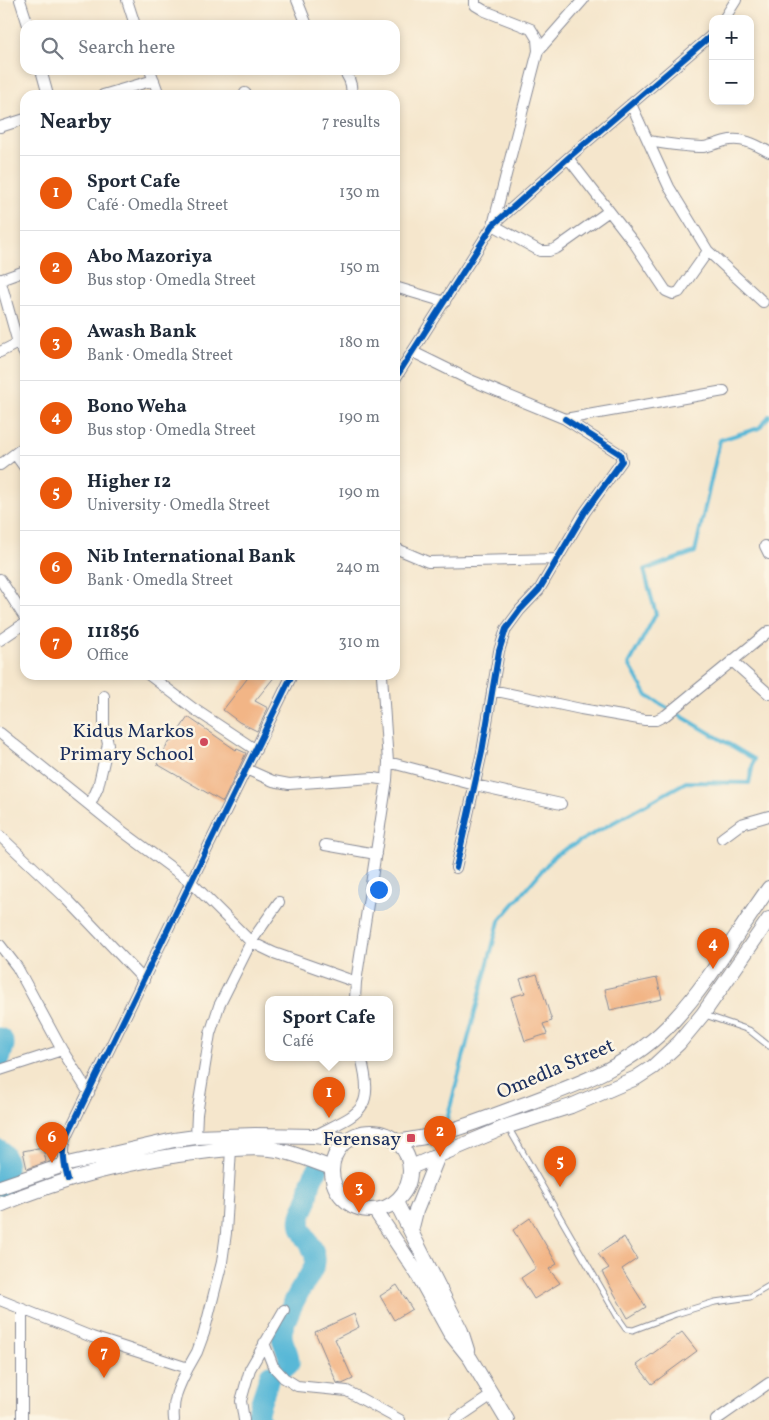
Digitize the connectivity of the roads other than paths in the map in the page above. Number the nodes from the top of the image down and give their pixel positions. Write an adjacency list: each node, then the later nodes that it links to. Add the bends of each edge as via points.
1 (20, 0): 8 (street)
2 (127, 0): 9 (street)
3 (297, 0): 10 (street)
4 (475, 0): 12 (street, via 475,5 485,12 531,29 537,39)
5 (583, 0): 12 (street)
6 (736, 0): 7 (street)
7 (727, 15)
8 (26, 20)
9 (134, 20)
10 (305, 20)
11 (709, 37): 21 (street)
12 (538, 51): 28 (street)
13 (42, 75): 17 (street)
14 (152, 75): 16 (street)
15 (347, 75): 20 (street)
16 (154, 80): 18 (street); 19 (street)
17 (47, 90)
18 (120, 90)
19 (157, 90)
20 (352, 90)
21 (631, 104): 24 (street); 26 (street)
22 (20, 121): 23 (street)
23 (0, 127)
24 (649, 141): 25 (street, via 705,147 728,140 742,140); 29 (street, via 669,187)
25 (769, 152)
26 (568, 158): 27 (street); 28 (street)
27 (610, 211): 28 (street, via 549,251 540,251); 29 (street, via 666,291 673,294 679,292)
28 (494, 225): 33 (street)
29 (708, 251): 34 (street)
30 (20, 273): 31 (street)
31 (0, 280): 35 (street)
32 (400, 288): 33 (street)
33 (445, 302): 38 (street)
34 (763, 302)
35 (18, 343): 36 (street); 37 (street)
36 (20, 346)
37 (0, 352)
38 (413, 352): 39 (street); 41 (street, via 468,379)
39 (400, 372)
40 (724, 391): 41 (street)
41 (565, 419): 47 (street, via 620,454 622,461 585,512)
42 (20, 450): 43 (street)
43 (15, 454): 44 (street); 45 (street)
44 (20, 461)
45 (0, 465)
46 (400, 550): 47 (street, via 428,562)
47 (557, 559): 57 (street, via 539,590 506,630)
48 (0, 579): 49 (street)
49 (20, 610)
50 (20, 626): 52 (street)
51 (769, 631): 53 (street)
52 (0, 640)
53 (732, 661): 57 (street, via 656,720 581,710); 58 (street)
54 (155, 680): 61 (street, via 194,710)
55 (288, 680): 61 (street)
56 (382, 680): 62 (street)
57 (492, 690): 65 (street)
58 (769, 694)
59 (104, 696): 67 (street, via 108,744 98,788)
60 (0, 733): 67 (street)
61 (256, 750): 63 (street)
62 (388, 762): 64 (street); 65 (street)
63 (246, 769): 64 (street, via 289,784 374,778); 74 (street)
64 (388, 780): 72 (street)
65 (475, 785): 66 (street); 73 (street)
66 (560, 804)
67 (90, 805): 74 (street)
68 (769, 816): 70 (street, via 741,824)
69 (0, 836): 80 (street, via 68,900)
70 (722, 838)
71 (325, 845): 72 (street)
72 (376, 854): 81 (street)
73 (456, 868)
74 (192, 883): 78 (street); 80 (street)
75 (769, 888): 83 (main road, Omedla Street)
76 (279, 902): 78 (street)
77 (769, 919): 84 (main road, Omedla Street)
78 (251, 942): 81 (street); 92 (street, via 219,1006 210,1034)
79 (0, 945): 86 (street, via 17,966)
80 (144, 980): 89 (street)
81 (356, 982): 82 (street)
82 (355, 996)
83 (687, 1004): 84 (main road); 94 (main road, Omedla Street, via 659,1036 628,1059 598,1075 442,1133)
84 (703, 1014): 85 (lane, via 749,1030); 90 (main road, Omedla Street, via 654,1067 636,1078 571,1106)
85 (769, 1046)
86 (62, 1050): 88 (street); 89 (street)
87 (362, 1061): 91 (street, via 367,1091 364,1104 356,1114)
88 (1, 1070)
89 (89, 1093): 97 (street, via 66,1138)
90 (508, 1126): 96 (main road, Omedla Street); 106 (lane, via 626,1329 632,1330 715,1302 750,1297)
91 (314, 1136): 92 (main road); 93 (main road)
92 (196, 1137): 97 (main road)
93 (347, 1140): 94 (main road, via 367,1132 388,1136); 99 (main road, via 337,1152)
94 (398, 1142): 98 (main road)
95 (231, 1149): 99 (main road, via 287,1152); 100 (main road, via 174,1155); 112 (street, via 222,1262 198,1352)
96 (438, 1156): 98 (main road, Omedla Street); 105 (main road)
97 (64, 1165): 100 (street); 101 (main road)
98 (411, 1167): 102 (main road, via 405,1192)
99 (332, 1168): 104 (main road, via 339,1194 349,1204)
100 (68, 1180): 103 (main road)
101 (0, 1187)
102 (396, 1202): 104 (main road); 105 (main road)
103 (0, 1205)
104 (375, 1210): 111 (main road, via 417,1273 450,1333)
105 (411, 1231): 111 (main road, via 462,1331)
106 (769, 1286)
107 (0, 1300): 108 (street)
108 (22, 1309): 112 (street, via 92,1337); 115 (street)
109 (284, 1310): 110 (street)
110 (264, 1344): 117 (street, via 250,1369 242,1401); 118 (street, via 273,1366 297,1386 347,1391)
111 (470, 1358): 114 (main road)
112 (188, 1368): 116 (street, via 177,1389)
113 (769, 1383): 121 (street)
114 (492, 1395): 119 (street); 120 (main road)
115 (22, 1420)
116 (174, 1420)
117 (244, 1420)
118 (400, 1420)
119 (455, 1420)
120 (507, 1420)
121 (716, 1420)

